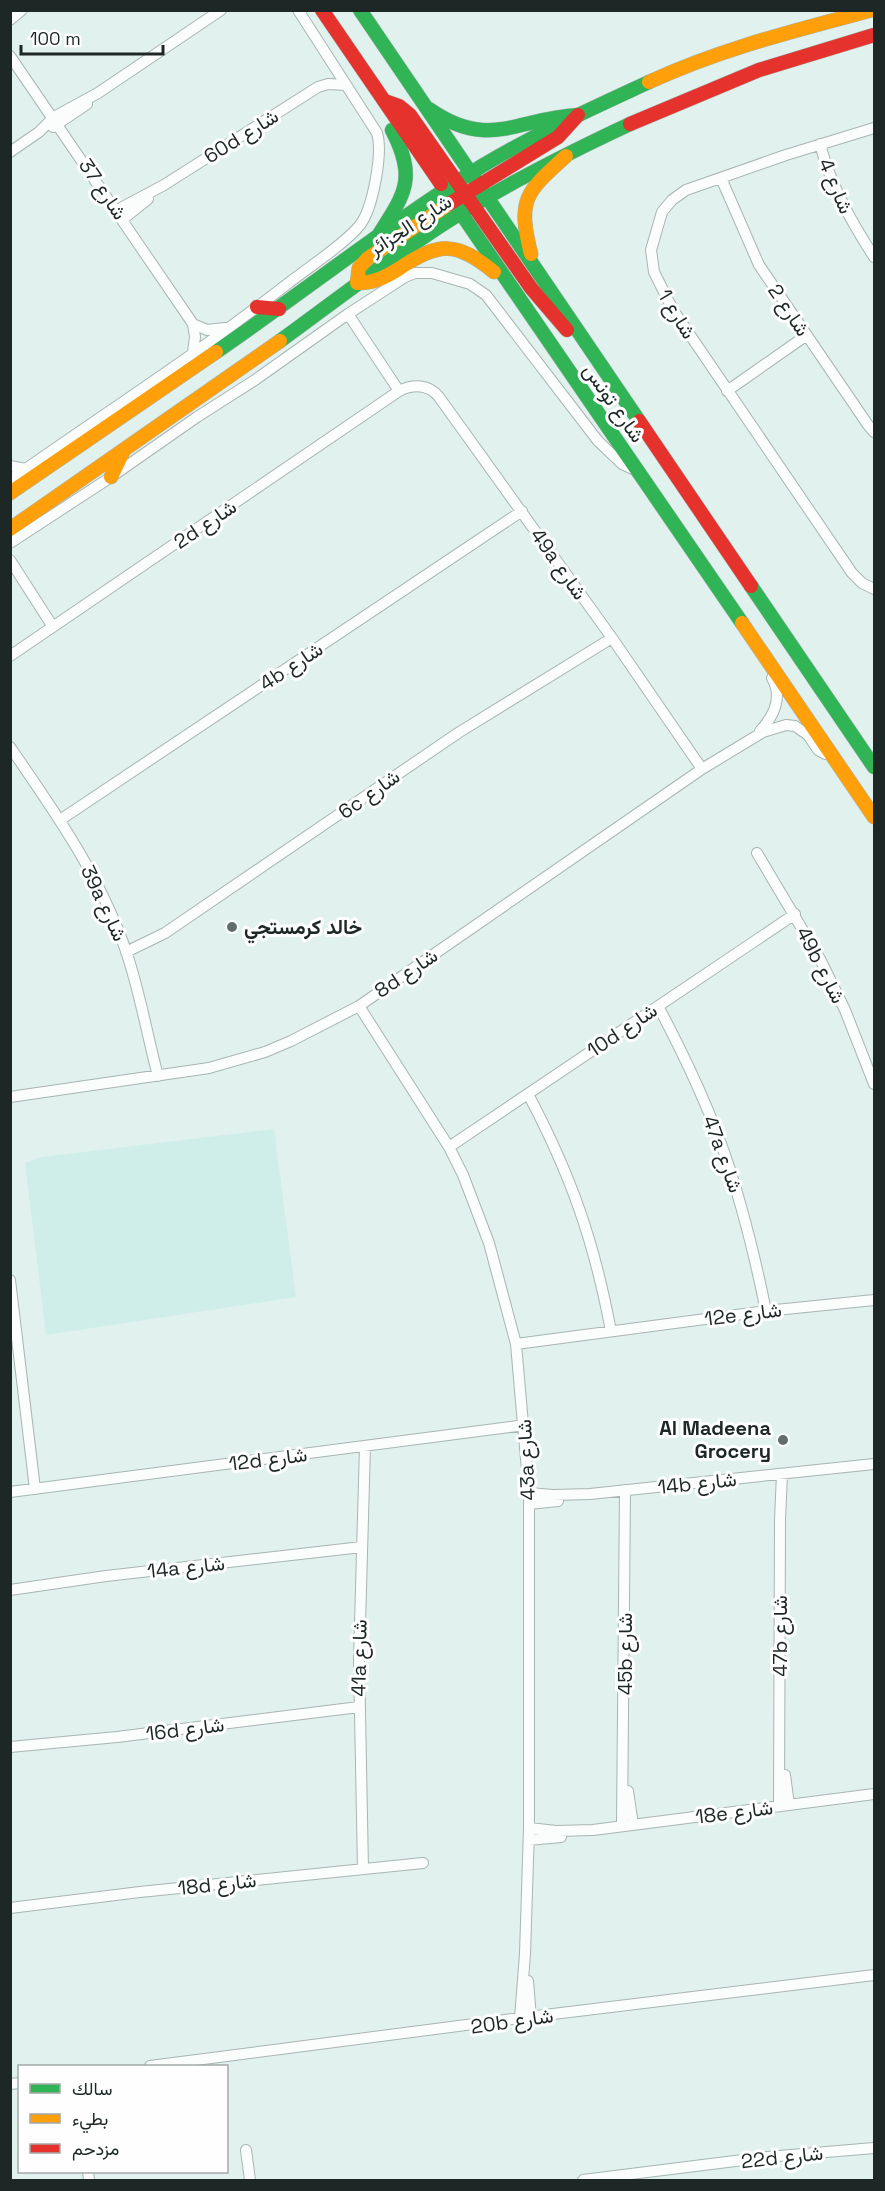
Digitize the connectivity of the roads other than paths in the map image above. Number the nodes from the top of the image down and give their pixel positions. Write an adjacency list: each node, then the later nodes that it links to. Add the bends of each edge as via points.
1 (22, 10): 7 (street)
2 (221, 10): 16 (street)
3 (298, 10): 10 (street)
4 (322, 10): 13 (main road, شارع تونس)
5 (360, 10): 14 (main road, شارع تونس)
6 (872, 10): 15 (main road, شارع الجزائر, via 720,52 664,73)
7 (10, 20)
8 (874, 35): 20 (main road, شارع الجزائر, via 797,57 707,90)
9 (10, 56): 16 (street, شارع 37)
10 (331, 63): 11 (street); 12 (street, 60d شارع, via 328,76)
11 (346, 85): 12 (street, 60d شارع); 34 (street, via 378,139 379,154 368,211 354,232)
12 (318, 87): 28 (street, 60d شارع)
13 (385, 101): 23 (main road, شارع تونس); 29 (main road, via 388,122 405,155 408,175 402,197)
14 (424, 105): 15 (main road, via 454,123 487,130); 21 (main road, شارع تونس)
15 (578, 115): 21 (main road, شارع الجزائر); 24 (main road, via 558,137)
16 (56, 121): 19 (street); 28 (street, شارع 37)
17 (874, 128): 18 (street, شارع 1)
18 (820, 144): 22 (street, شارع 1); 30 (street, شارع 4, via 836,191)
19 (10, 152)
20 (566, 156): 26 (main road, شارع الجزائر); 31 (main road, via 533,187 524,205 523,229)
21 (470, 173): 23 (main road, شارع الجزائر); 24 (main road, شارع تونس)
22 (721, 178): 39 (street, شارع 2, via 759,265); 43 (street, شارع 1, via 686,190 667,206 651,256 673,310)
23 (450, 186): 25 (main road, شارع تونس); 29 (main road, شارع الجزائر)
24 (478, 186): 25 (main road); 26 (main road, شارع تونس)
25 (459, 198): 27 (main road, شارع تونس); 32 (main road, via 363,262)
26 (487, 198): 27 (main road, شارع الجزائر); 31 (main road, شارع تونس)
27 (467, 210): 32 (main road, شارع الجزائر); 33 (main road, شارع تونس); 41 (main road, via 547,308)
28 (120, 215): 37 (street, شارع 37)
29 (376, 240): 35 (main road, شارع الجزائر)
30 (874, 256)
31 (535, 269): 41 (main road, شارع تونس)
32 (357, 283): 33 (main road, via 378,282 425,251 449,247 472,254); 45 (main road, شارع الجزائر)
33 (513, 289): 48 (main road, شارع تونس)
34 (257, 307): 35 (main road); 38 (street)
35 (279, 309): 51 (main road, شارع الجزائر)
36 (348, 314): 42 (street); 48 (street, via 415,273 432,273 478,288 495,303 598,441 622,464); 49 (street)
37 (193, 324): 38 (street, via 212,330); 40 (street)
38 (229, 327): 40 (street)
39 (807, 335): 43 (street); 44 (street, شارع 2)
40 (193, 352): 47 (street)
41 (594, 356): 64 (main road, شارع تونس)
42 (399, 391): 52 (street, 49a شارع, via 419,386 436,393); 57 (street, 2d شارع)
43 (727, 392): 56 (street, شارع 1, via 852,573)
44 (874, 432)
45 (124, 451): 49 (main road); 53 (main road, شارع الجزائر)
46 (10, 466): 47 (street)
47 (26, 469): 50 (street)
48 (639, 472): 59 (main road, شارع تونس)
49 (111, 477): 54 (street)
50 (10, 480)
51 (10, 493)
52 (522, 511): 58 (street, 49a شارع); 67 (street, 4b شارع)
53 (10, 529)
54 (10, 543)
55 (10, 561): 57 (street)
56 (874, 589)
57 (53, 627): 60 (street, 2d شارع)
58 (612, 638): 65 (street, 49a شارع); 70 (street, 6c شارع, via 458,733 165,933)
59 (757, 643): 61 (street, 8d شارع, via 758,656 778,695 772,716); 63 (main road, شارع تونس)
60 (10, 656)
61 (755, 736): 63 (street, 8d شارع, via 774,727 795,726 821,752); 65 (street, 8d شارع)
62 (10, 747): 67 (street, 39a شارع)
63 (833, 755): 66 (main road, شارع تونس)
64 (874, 767)
65 (702, 769): 71 (street, 8d شارع)
66 (874, 816)
67 (60, 820): 70 (street, 39a شارع, via 97,883)
68 (757, 853): 69 (street, 49b شارع)
69 (795, 914): 72 (street, 10d شارع); 74 (street, 49b شارع, via 845,1010)
70 (126, 952): 73 (street, 39a شارع)
71 (359, 1006): 73 (street, 8d شارع, via 265,1052 209,1068); 77 (street, 43a شارع)
72 (658, 1006): 75 (street, 10d شارع); 80 (street, 47a شارع, via 724,1151 755,1257)
73 (158, 1076): 76 (street, 8d شارع)
74 (874, 1084)
75 (528, 1094): 77 (street, 10d شارع); 82 (street, via 571,1182 588,1230)
76 (10, 1097)
77 (449, 1147): 83 (street, 43a شارع, via 489,1243)
78 (10, 1280): 81 (street)
79 (874, 1300): 80 (street, 12e شارع)
80 (766, 1311): 82 (street, 12e شارع)
81 (12, 1317): 88 (street)
82 (611, 1331): 83 (street, 12e شارع)
83 (516, 1344): 84 (street, 43a شارع)
84 (525, 1425): 85 (street, 12d شارع); 91 (street, 43a شارع)
85 (365, 1446): 88 (street, 12d شارع); 92 (street, 41a شارع)
86 (874, 1464): 87 (street, 14b شارع)
87 (778, 1474): 89 (street, 14b شارع); 97 (street, 47b شارع, via 780,1751)
88 (35, 1489): 90 (street, 12d شارع)
89 (621, 1491): 91 (street, 14b شارع, via 567,1499); 98 (street, 45b شارع, via 626,1540)
90 (10, 1492)
91 (529, 1498): 99 (street, 43a شارع)
92 (362, 1547): 93 (street, 14a شارع); 94 (street, 41a شارع)
93 (10, 1590)
94 (359, 1707): 95 (street, 16d شارع); 103 (street, 41a شارع)
95 (10, 1747)
96 (874, 1794): 97 (street, 18e شارع)
97 (784, 1806): 98 (street, 18e شارع)
98 (627, 1826): 100 (street, 18e شارع)
99 (529, 1828): 100 (street, 18e شارع); 101 (street, 43a شارع)
100 (593, 1830): 101 (street, 18e شارع)
101 (529, 1840): 106 (street, 43a شارع)
102 (423, 1863): 103 (street, 18d شارع)
103 (363, 1869): 104 (street, 18d شارع)
104 (10, 1908)
105 (874, 1975): 106 (street, 20b شارع)
106 (526, 2018): 107 (street, 20b شارع)
107 (165, 2065)
108 (874, 2148): 111 (street, 22d شارع, via 767,2157)
109 (246, 2150): 110 (street)
110 (250, 2181)
111 (583, 2181)

